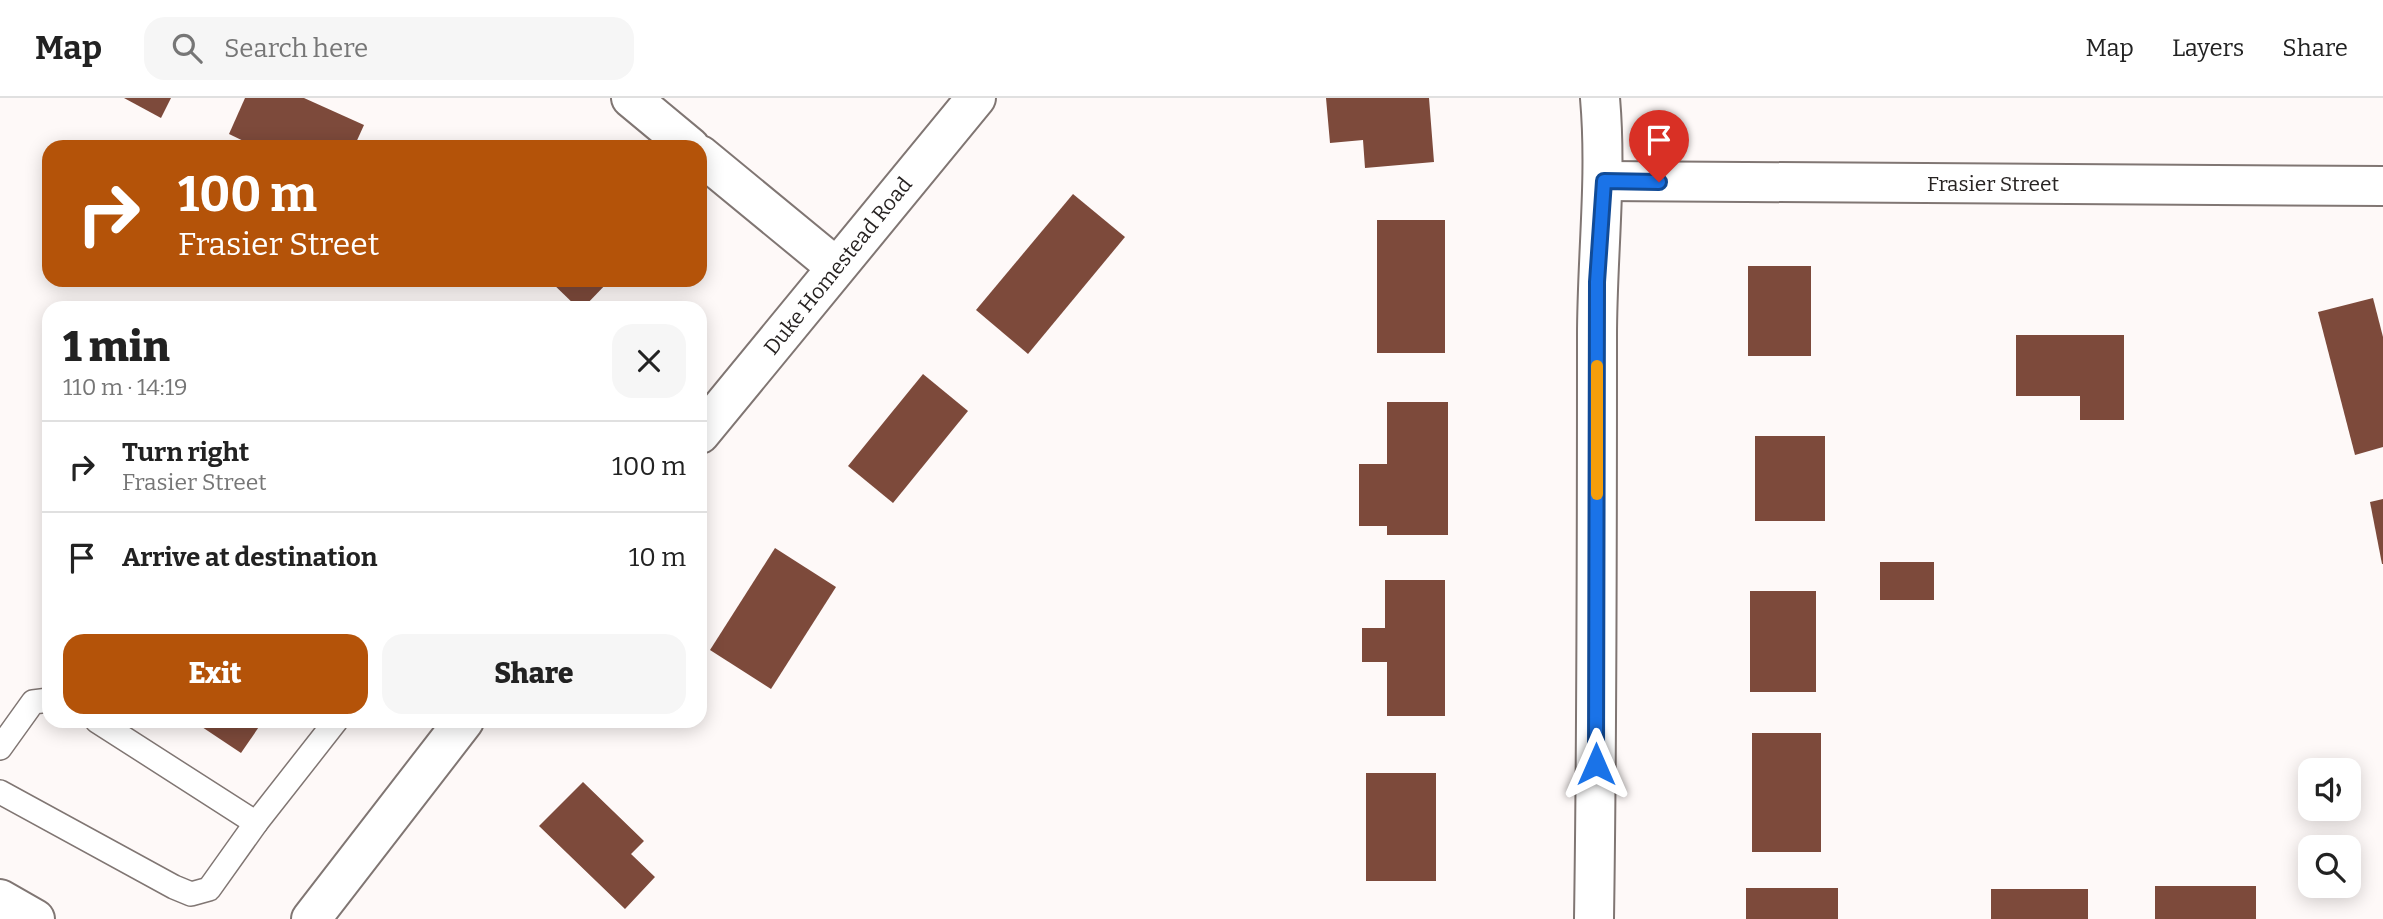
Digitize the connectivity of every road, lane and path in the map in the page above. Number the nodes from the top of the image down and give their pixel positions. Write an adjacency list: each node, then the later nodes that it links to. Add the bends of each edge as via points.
1 (631, 98): 4 (street)
2 (976, 98): 8 (street, Duke Homestead Road)
3 (1600, 98): 6 (street)
4 (682, 140)
5 (707, 161): 8 (street)
6 (1604, 181): 7 (street, Frasier Street); 20 (street, via 1597,282)
7 (2383, 186)
8 (836, 267): 9 (street, Duke Homestead Road)
9 (707, 425)
10 (42, 700): 14 (lane, via 33,702)
11 (108, 728): 16 (lane)
12 (331, 728): 16 (lane)
13 (459, 728): 19 (street)
14 (0, 748)
15 (0, 792): 16 (lane, via 191,894 209,889)
16 (256, 822)
17 (0, 899): 18 (street)
18 (35, 919)
19 (311, 919)
20 (1594, 919)

